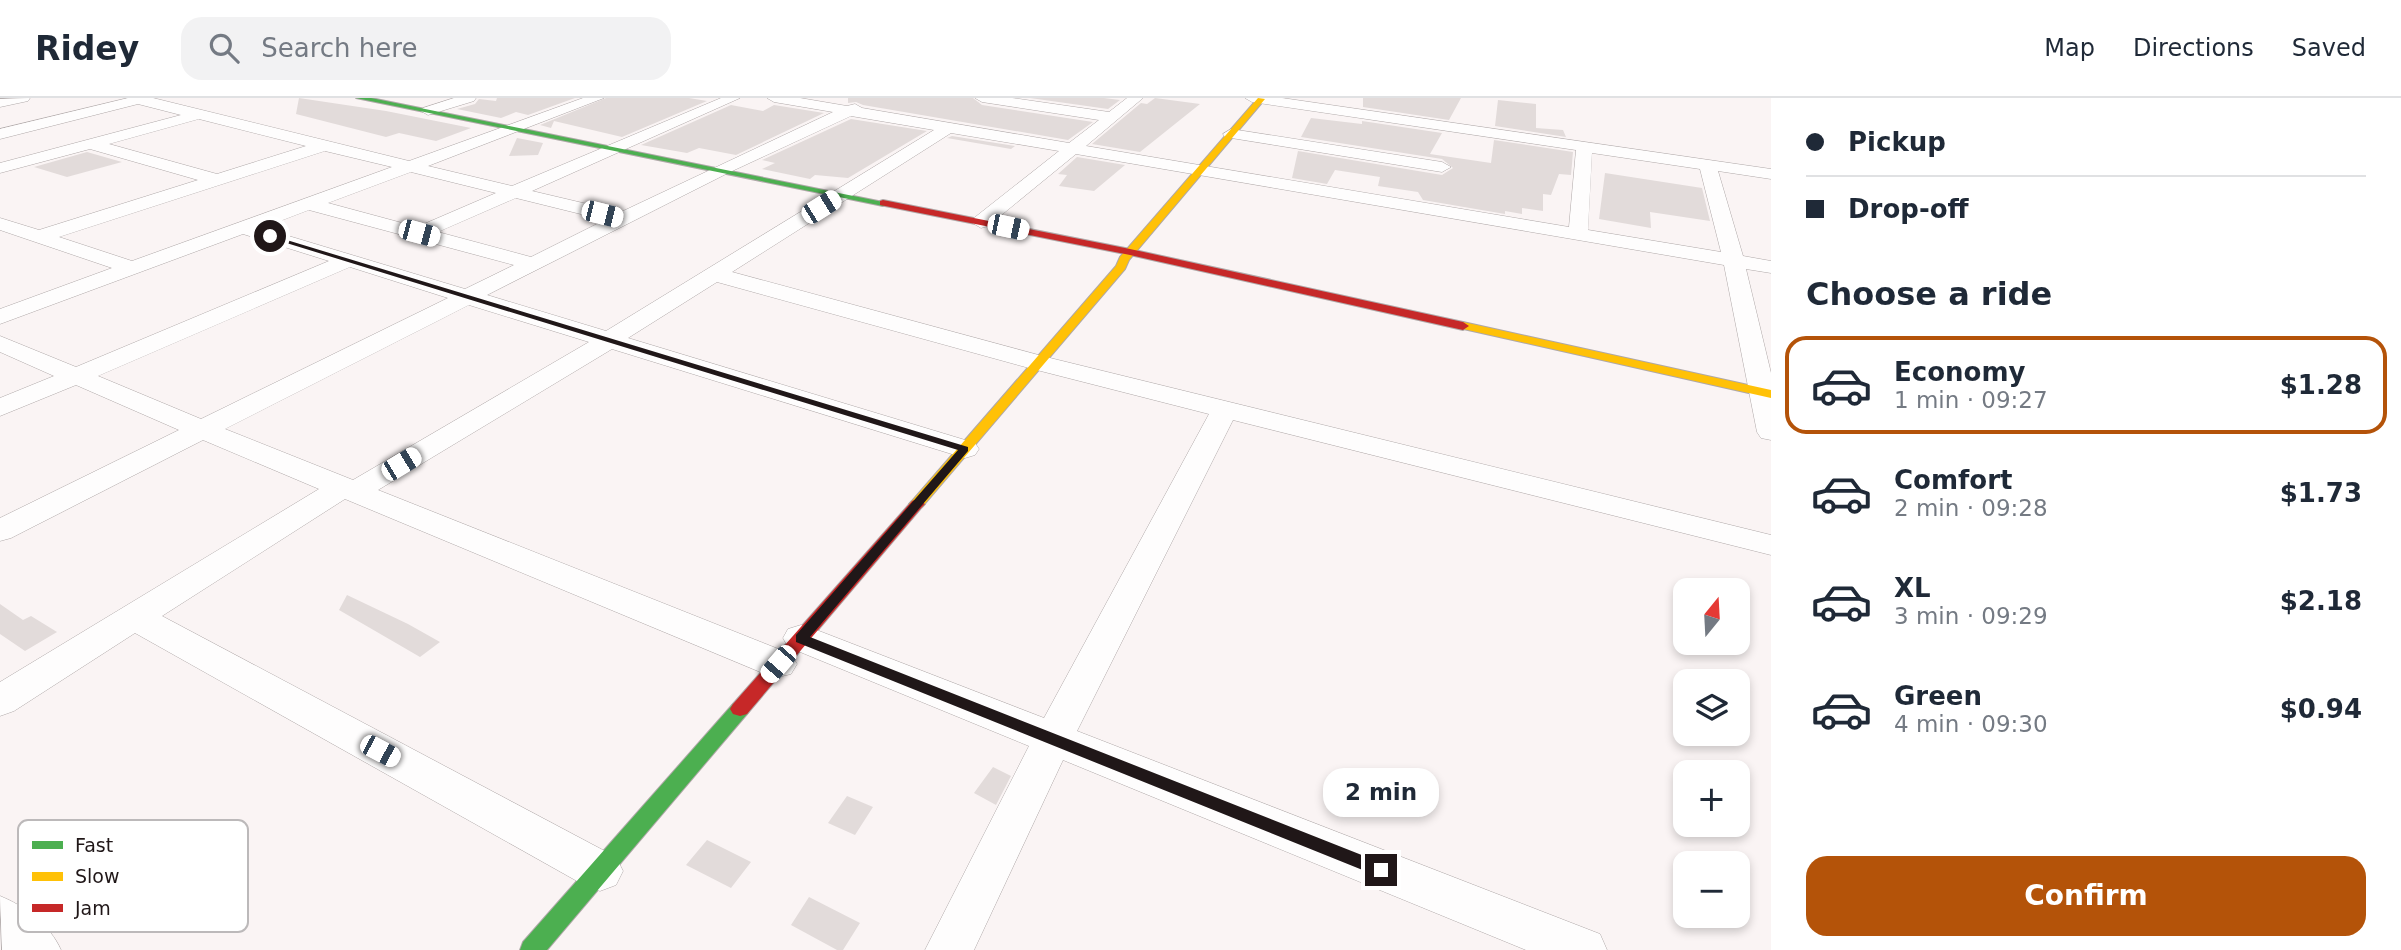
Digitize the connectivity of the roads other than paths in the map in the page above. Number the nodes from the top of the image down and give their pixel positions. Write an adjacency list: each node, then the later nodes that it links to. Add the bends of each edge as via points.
1 (23, 98): 12 (street)
2 (360, 98): 14 (street)
3 (469, 98): 14 (street)
4 (593, 98): 18 (street)
5 (733, 98): 24 (street)
6 (774, 98): 13 (street)
7 (875, 98): 13 (street)
8 (982, 98): 16 (street)
9 (1136, 98): 16 (street)
10 (142, 99): 15 (street); 19 (street)
11 (1256, 99): 20 (street); 25 (street)
12 (0, 103)
13 (852, 110): 17 (street); 30 (street)
14 (428, 111): 18 (street)
15 (198, 115): 21 (street); 22 (street)
16 (1112, 117): 26 (street)
17 (949, 127): 26 (street); 35 (street)
18 (514, 128): 24 (street); 28 (street)
19 (2, 133)
20 (1231, 134): 25 (street); 31 (street)
21 (91, 144): 29 (street); 33 (street)
22 (324, 146): 28 (street); 33 (street)
23 (1584, 147): 25 (street); 27 (street); 43 (street)
24 (616, 148): 30 (street); 34 (street)
25 (1448, 148): 37 (street)
26 (1073, 149): 31 (street); 39 (street)
27 (1709, 165): 32 (street); 47 (street)
28 (410, 167): 34 (street); 36 (street)
29 (0, 168)
30 (722, 169): 35 (street); 38 (street)
31 (1199, 172): 37 (street); 45 (street)
32 (1771, 174)
33 (218, 180): 44 (street)
34 (514, 192): 38 (street); 42 (street)
35 (842, 194): 39 (street); 51 (street)
36 (309, 204): 41 (street); 42 (street)
37 (1428, 210): 43 (street)
38 (624, 219): 48 (street)
39 (981, 222): 45 (street)
40 (0, 224): 44 (street)
41 (243, 228): 46 (street); 50 (street)
42 (419, 233): 48 (street)
43 (1578, 235): 47 (street)
44 (39, 237): 50 (street)
45 (1130, 252): 56 (street); 58 (street)
46 (349, 260): 52 (street); 57 (street)
47 (1734, 261): 49 (street); 58 (street)
48 (534, 264): 52 (street)
49 (1771, 267)
50 (132, 268): 53 (street)
51 (713, 274): 54 (street); 56 (street)
52 (469, 296): 54 (street); 61 (street)
53 (0, 317)
54 (609, 340): 63 (street); 64 (street)
55 (0, 343): 57 (street)
56 (1038, 363): 60 (street); 63 (street)
57 (76, 376): 59 (street); 61 (street)
58 (1767, 393): 62 (street)
59 (0, 408)
60 (1224, 410): 66 (street); 70 (street)
61 (202, 430): 64 (street); 65 (street)
62 (1771, 432)
63 (965, 449): 68 (street)
64 (349, 489): 67 (street); 68 (street)
65 (0, 531)
66 (1771, 545)
67 (134, 617): 69 (street); 71 (street)
68 (789, 651): 70 (street); 71 (street)
69 (0, 701)
70 (1053, 739): 75 (street); 76 (street)
71 (600, 871): 74 (street)
72 (0, 918): 73 (street)
73 (37, 950)
74 (532, 950)
75 (949, 950)
76 (1583, 950)

